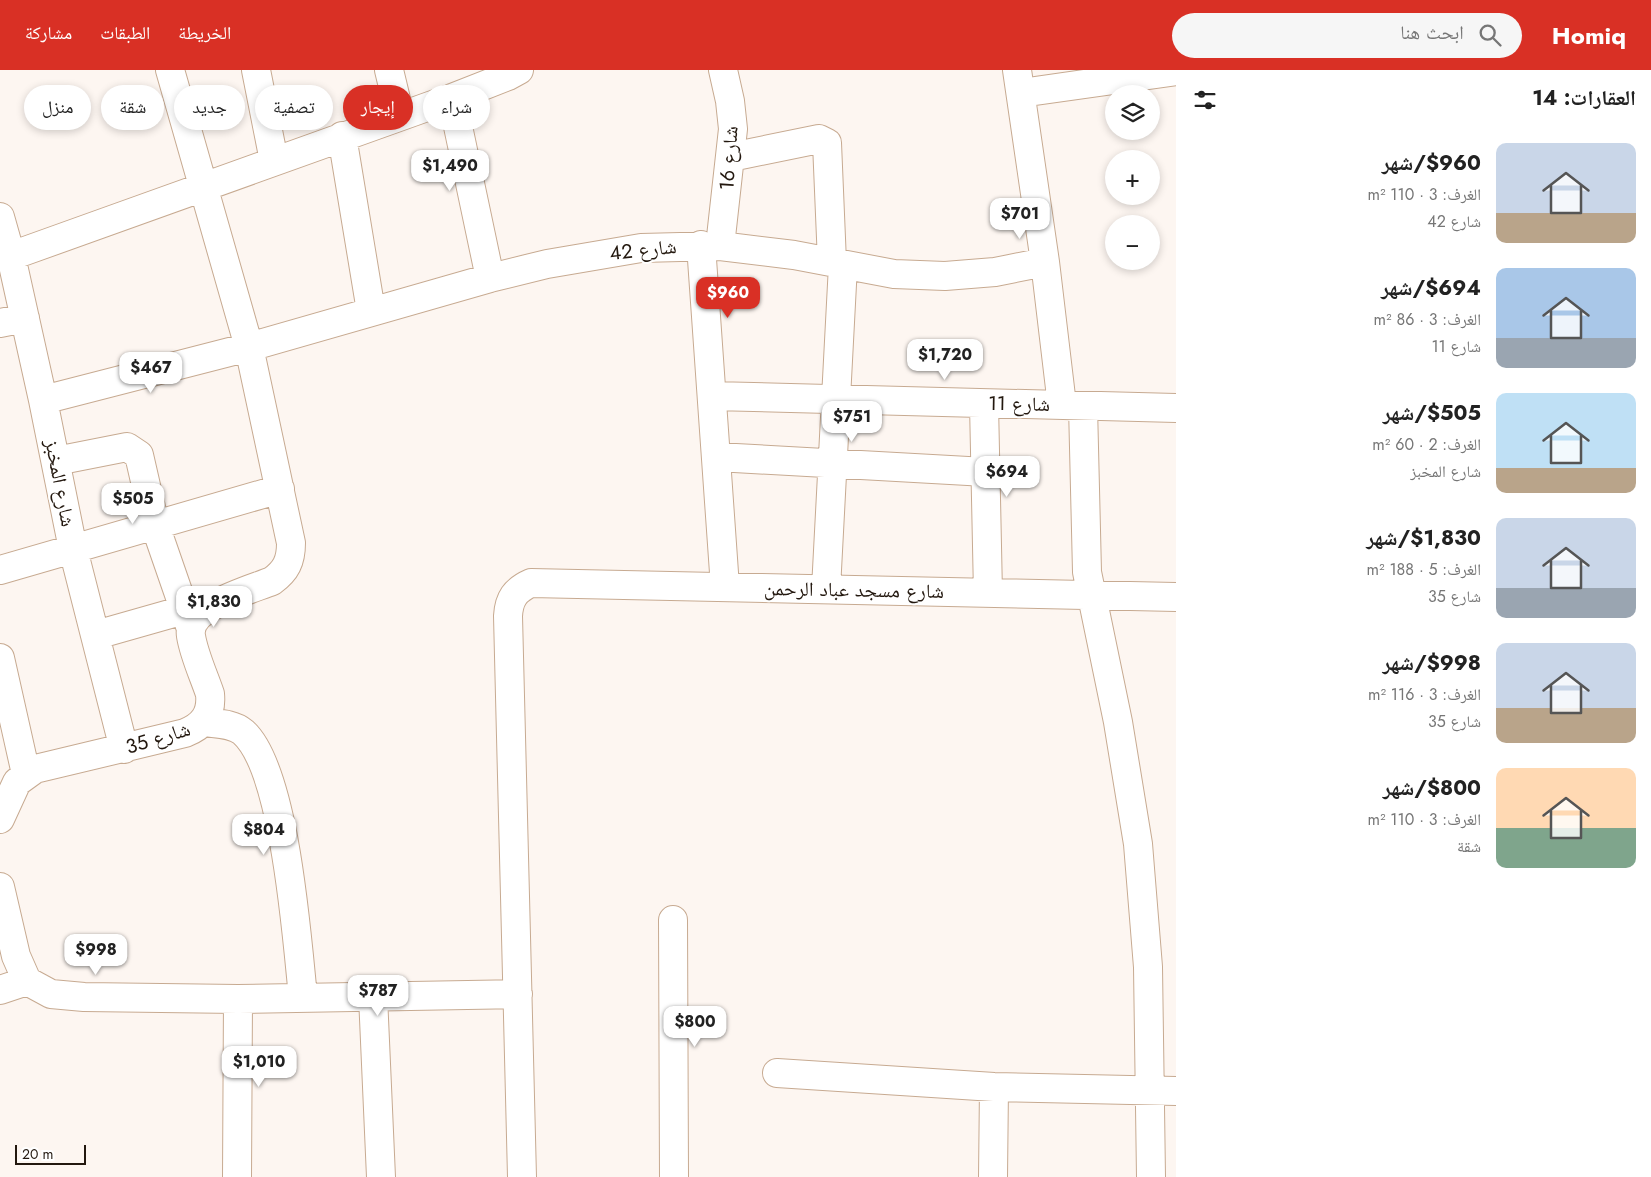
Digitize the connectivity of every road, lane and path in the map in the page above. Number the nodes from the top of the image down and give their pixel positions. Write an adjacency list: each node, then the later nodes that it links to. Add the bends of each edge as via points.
1 (170, 70): 15 (street)
2 (256, 70): 14 (street)
3 (389, 70): 8 (street)
4 (519, 70): 9 (street)
5 (723, 70): 13 (street, شارع 16, via 733,129)
6 (1176, 71): 7 (street)
7 (1019, 82): 19 (street)
8 (393, 85)
9 (485, 85)
10 (359, 130): 12 (street)
11 (459, 130): 21 (street)
12 (342, 136): 14 (street); 22 (street)
13 (731, 157): 17 (street, شارع 16); 20 (street, via 819,139 827,143)
14 (274, 161): 15 (street)
15 (202, 186): 18 (street); 24 (street)
16 (0, 217): 18 (street, شارع المخبز)
17 (710, 246): 20 (street, شارع 42, via 785,254); 21 (street, شارع 42, via 641,248); 25 (street, شارع 16)
18 (11, 256): 23 (street, شارع المخبز)
19 (1045, 262): 20 (street, شارع 42, via 995,272 944,276 894,274); 29 (street)
20 (838, 264): 26 (street)
21 (490, 278): 22 (street, شارع 42)
22 (371, 311): 24 (street, شارع 42)
23 (12, 321): 27 (street, شارع المخبز)
24 (249, 347): 27 (street, شارع 42); 35 (street)
25 (712, 396): 26 (street, شارع 11); 31 (street, شارع 16)
26 (836, 399): 28 (street, شارع 11); 33 (street)
27 (43, 400): 32 (street, شارع المخبز)
28 (984, 404): 29 (street, شارع 11); 34 (street)
29 (1072, 406): 30 (street, شارع 11); 42 (street)
30 (1176, 408)
31 (717, 457): 33 (street); 39 (street, شارع 16)
32 (56, 462): 36 (street, شارع 35, via 122,448 133,450 138,456); 37 (street, شارع المخبز)
33 (832, 463): 34 (street); 40 (street)
34 (986, 472): 41 (street)
35 (280, 489): 36 (street); 44 (street, via 291,543 288,565 272,581 204,609 195,618)
36 (155, 525): 37 (street); 44 (street, شارع 35)
37 (73, 549): 38 (street); 45 (street, شارع المخبز)
38 (0, 570)
39 (725, 587): 40 (street, شارع مسجد عباد الرحمن); 55 (street, شارع مسجد عباد الرحمن, via 531,583 513,595 508,611)
40 (826, 589): 41 (street, شارع مسجد عباد الرحمن)
41 (988, 593): 42 (street, شارع مسجد عباد الرحمن)
42 (1092, 595): 43 (street, شارع مسجد عباد الرحمن); 61 (street, via 1138,844 1148,968)
43 (1176, 597)
44 (187, 620): 45 (street); 47 (street, شارع 35, via 210,694 211,704)
45 (96, 634): 48 (street, شارع المخبز)
46 (0, 659): 49 (street)
47 (203, 722): 48 (street, شارع 35, via 185,733); 57 (street, via 235,726 254,743 263,762 286,858)
48 (124, 749): 49 (street, شارع 35, via 45,765)
49 (26, 774): 50 (street, شارع 35, via 11,793)
50 (0, 819)
51 (0, 887): 53 (street, via 16,956)
52 (673, 920): 65 (street)
53 (27, 981): 54 (street); 58 (street, via 52,994 84,997)
54 (0, 990)
55 (518, 994): 56 (street); 64 (street)
56 (373, 996): 57 (street); 63 (street)
57 (303, 997): 58 (street)
58 (238, 998): 62 (street)
59 (778, 1073): 60 (street)
60 (994, 1087): 61 (street); 66 (street)
61 (1163, 1091): 67 (street)
62 (237, 1177)
63 (381, 1177)
64 (522, 1177)
65 (674, 1177)
66 (993, 1177)
67 (1151, 1177)

